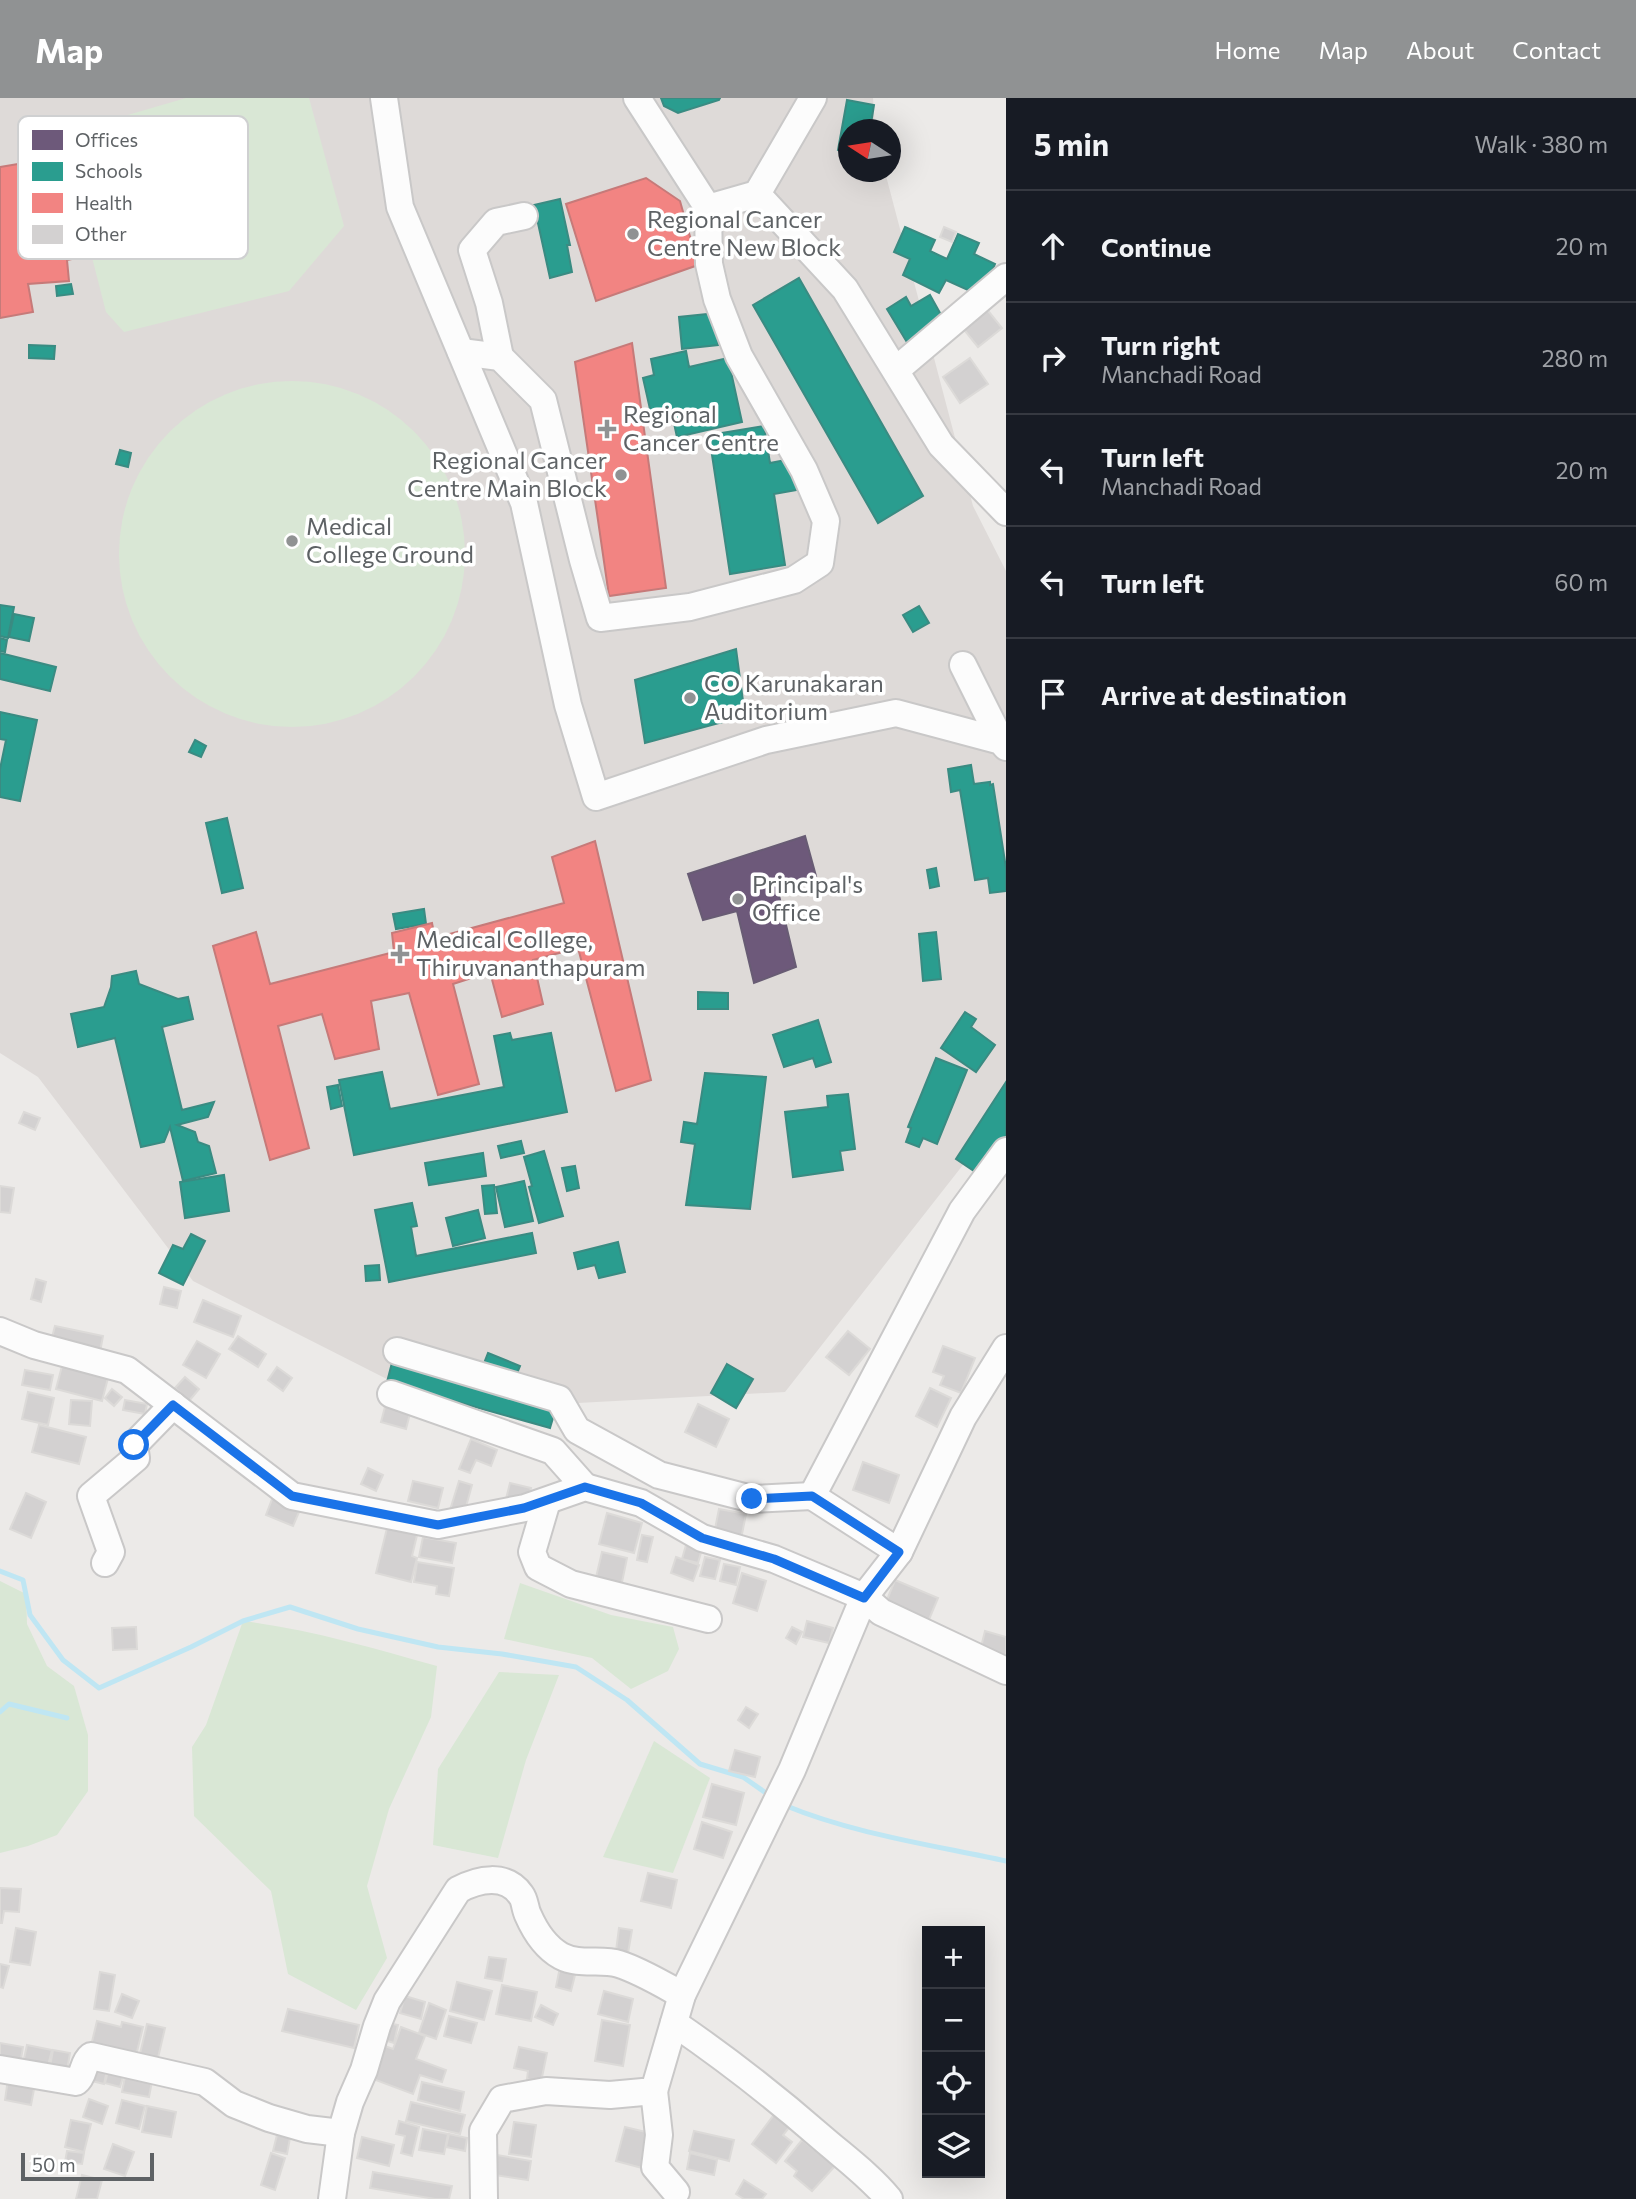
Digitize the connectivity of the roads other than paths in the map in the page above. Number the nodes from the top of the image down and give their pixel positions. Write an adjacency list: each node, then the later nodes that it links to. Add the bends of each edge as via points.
1 (385, 98): 8 (street, via 400,207)
2 (637, 98): 5 (street)
3 (813, 98): 4 (street)
4 (757, 194): 5 (street); 10 (street, via 845,289)
5 (708, 208): 9 (street, via 709,264 738,356 804,470 827,521 820,563 794,580 690,607 600,618 543,400)
6 (524, 216): 9 (street, via 496,222 472,250)
7 (1006, 277): 10 (street)
8 (461, 352): 9 (street); 13 (street, via 524,503 568,705 596,797 766,740 896,713)
9 (500, 357)
10 (896, 370): 11 (street, via 941,445)
11 (1006, 512)
12 (963, 665): 13 (street)
13 (1004, 744)
14 (1006, 1151): 21 (street, via 962,1211)
15 (0, 1331): 19 (street, via 127,1370)
16 (1006, 1349): 23 (street, via 962,1417)
17 (397, 1351): 21 (street, via 559,1399 577,1430 659,1475 752,1499)
18 (391, 1394): 20 (street, via 553,1451)
19 (173, 1405): 22 (street, via 292,1496 438,1525); 24 (street, via 134,1445 136,1458 91,1496 111,1552)
20 (585, 1487): 22 (street); 25 (street, via 641,1503 702,1538 774,1559)
21 (812, 1496): 23 (street)
22 (547, 1501): 26 (street, via 531,1552 538,1567 571,1584)
23 (899, 1552): 25 (street)
24 (106, 1563)
25 (864, 1598): 27 (street, via 881,1612); 28 (street, via 792,1770)
26 (708, 1619)
27 (1006, 1671)
28 (682, 1995): 29 (street); 32 (street, via 617,1963 564,1958 539,1936 522,1895 512,1886 501,1880 470,1883 458,1890 387,2001)
29 (674, 2023): 31 (street); 36 (street, via 801,2120)
30 (0, 2069): 32 (street, via 76,2082 91,2056 205,2082 234,2104 269,2118)
31 (654, 2091): 33 (street, via 659,2135 655,2167); 34 (street, via 610,2095 545,2091 502,2099 483,2131)
32 (341, 2133): 35 (street)
33 (676, 2192)
34 (483, 2196)
35 (331, 2199)
36 (889, 2199)

